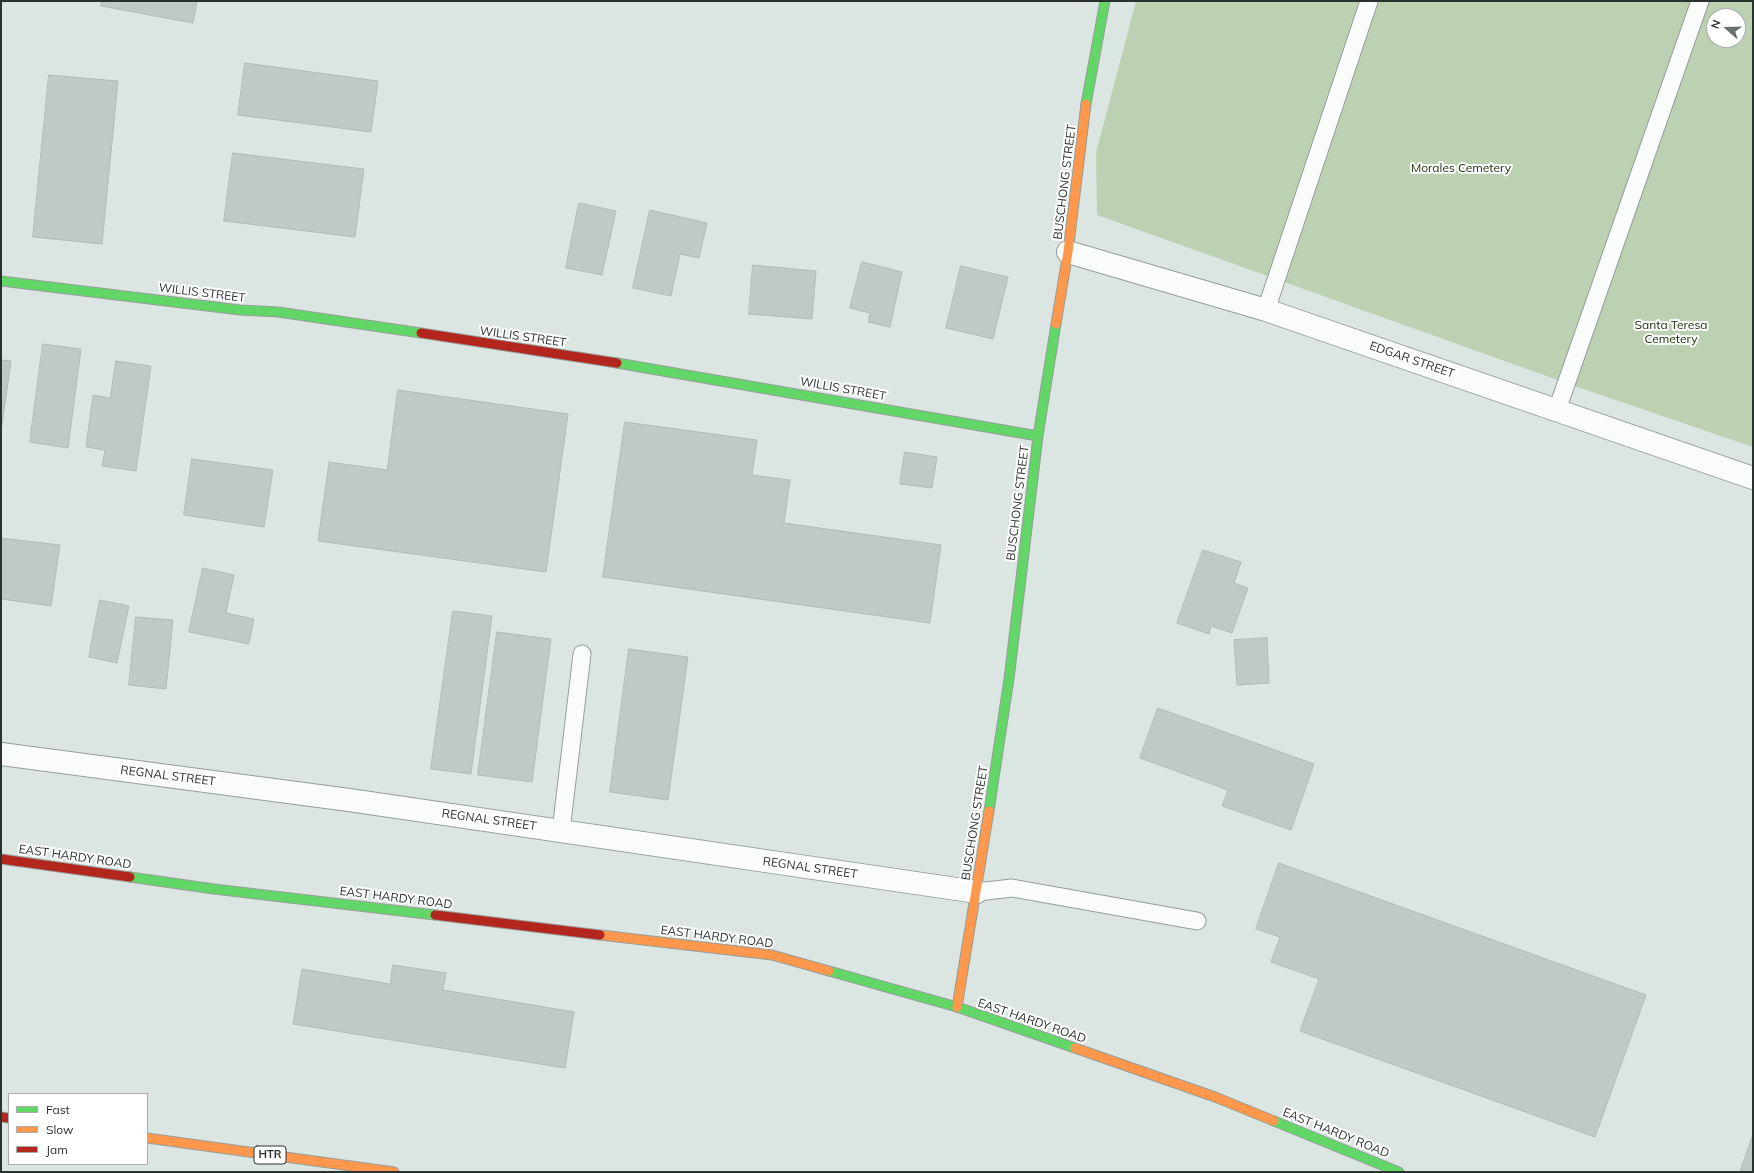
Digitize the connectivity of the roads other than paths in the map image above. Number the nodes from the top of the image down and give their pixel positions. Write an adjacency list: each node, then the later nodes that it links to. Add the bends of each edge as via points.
1 (1106, 1): 4 (main road, BUSCHONG STREET, via 1088,90)
2 (1369, 1): 6 (lane)
3 (1700, 1): 7 (lane)
4 (1068, 252): 6 (street, EDGAR STREET); 8 (main road, BUSCHONG STREET)
5 (1, 281): 8 (main road, WILLIS STREET, via 240,310 278,312 640,366)
6 (1266, 310): 7 (street, EDGAR STREET)
7 (1557, 410): 9 (street, EDGAR STREET)
8 (1038, 436): 14 (main road, BUSCHONG STREET, via 1009,680)
9 (1753, 478)
10 (582, 654): 12 (lane)
11 (1, 754): 12 (street, REGNAL STREET)
12 (561, 831): 14 (street, REGNAL STREET)
13 (1, 859): 16 (main road, EAST HARDY ROAD, via 214,889 772,955)
14 (977, 892): 15 (lane, via 1012,888); 16 (main road, BUSCHONG STREET)
15 (1197, 922)
16 (957, 1007): 19 (main road, EAST HARDY ROAD, via 1215,1097)
17 (148, 1138): 18 (main road, HTR)
18 (394, 1172)
19 (1399, 1172)

